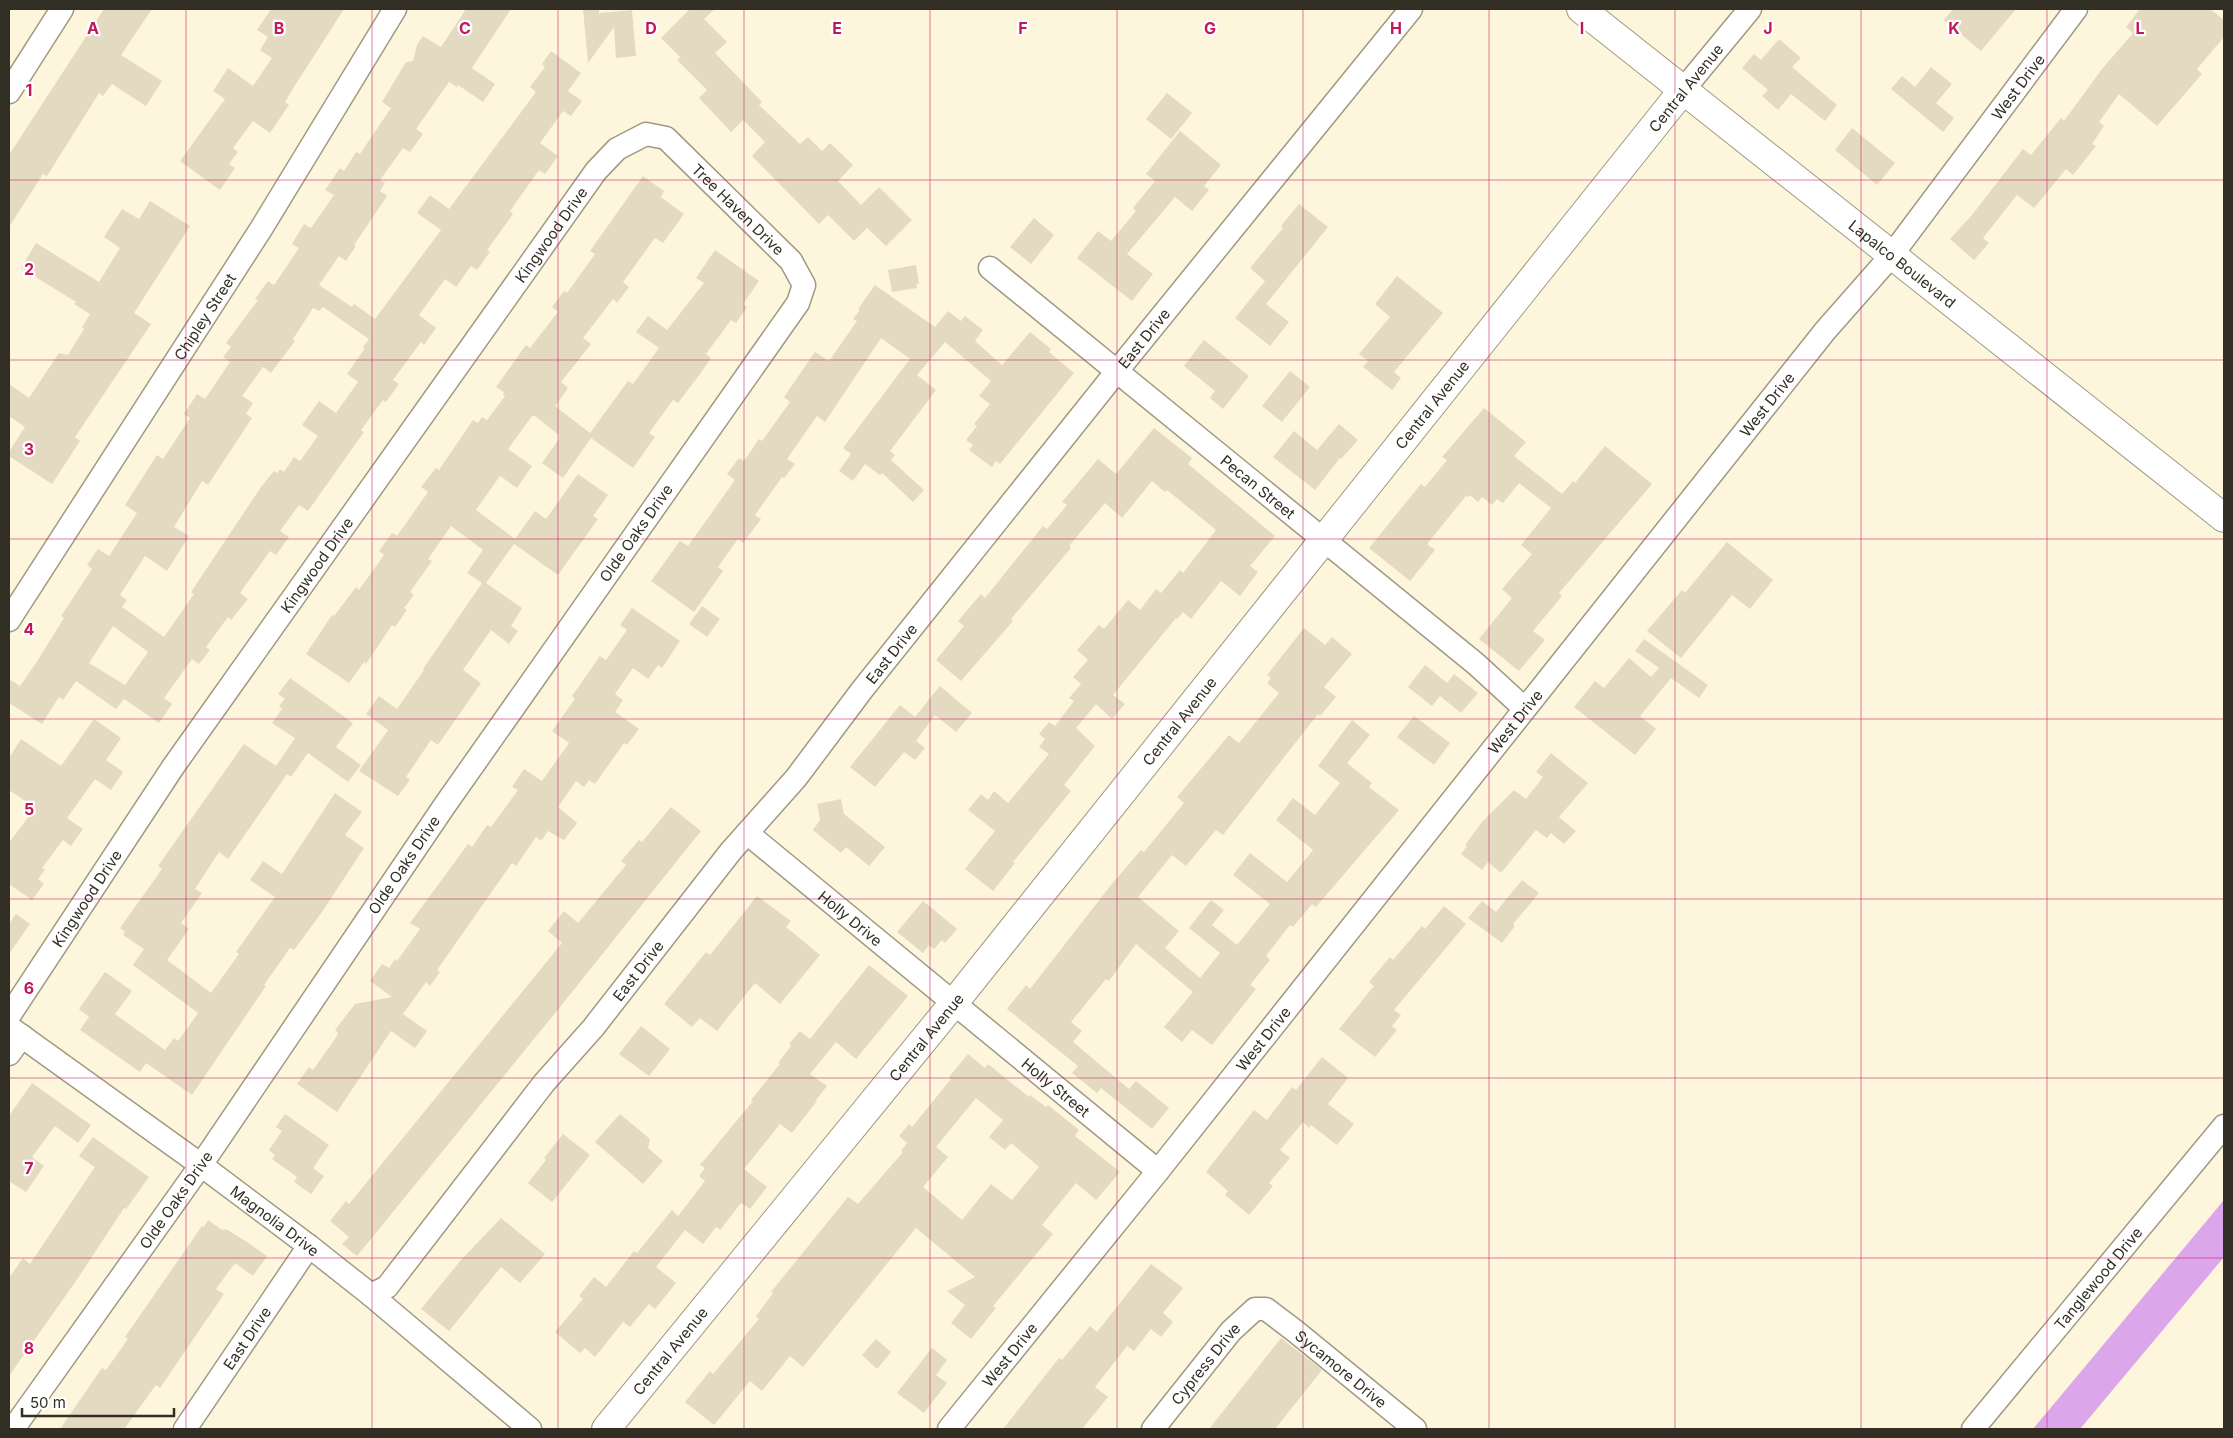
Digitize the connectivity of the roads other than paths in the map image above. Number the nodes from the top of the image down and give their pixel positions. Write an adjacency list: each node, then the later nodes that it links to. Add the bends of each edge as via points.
1 (62, 9): 8 (street)
2 (395, 9): 16 (street, Chipley Street, via 261,229)
3 (1412, 9): 13 (street, East Drive)
4 (1580, 9): 7 (street, Lapalco Boulevard)
5 (1750, 9): 7 (street, Central Avenue)
6 (2076, 9): 10 (street, West Drive)
7 (1683, 90): 10 (street, Lapalco Boulevard); 15 (street, Central Avenue)
8 (9, 92)
9 (646, 134): 12 (street, Tree Haven Drive, via 666,138 791,261 804,286); 20 (street, Kingwood Drive, via 617,149 596,171 173,768)
10 (1891, 256): 14 (street, Lapalco Boulevard); 17 (street, West Drive, via 1825,331)
11 (990, 268): 13 (street, Pecan Street)
12 (798, 303): 24 (street, Olde Oaks Drive, via 445,805)
13 (1117, 371): 15 (street, Pecan Street); 18 (street, East Drive, via 862,690 796,778)
14 (2224, 518)
15 (1324, 540): 17 (street, Pecan Street, via 1476,664); 19 (street, Central Avenue)
16 (9, 620)
17 (1524, 708): 25 (street, West Drive)
18 (747, 833): 19 (street, Holly Drive); 27 (street, East Drive, via 594,1028 544,1083 387,1288)
19 (953, 1004): 25 (street, Holly Street); 32 (street, Central Avenue)
20 (9, 1016)
21 (15, 1032): 22 (street); 24 (street, Magnolia Drive)
22 (9, 1054)
23 (2224, 1126): 36 (street, Tanglewood Drive)
24 (201, 1165): 26 (street, Magnolia Drive); 29 (street, Olde Oaks Drive)
25 (1158, 1171): 33 (street, West Drive)
26 (309, 1246): 27 (street, Magnolia Drive); 30 (street, East Drive)
27 (371, 1295): 31 (street, Magnolia Drive)
28 (1266, 1309): 34 (street, Cypress Drive, via 1255,1309 1231,1331); 35 (street, Sycamore Drive)
29 (13, 1429)
30 (185, 1429)
31 (530, 1429)
32 (606, 1429)
33 (949, 1429)
34 (1153, 1429)
35 (1415, 1429)
36 (1973, 1429)

